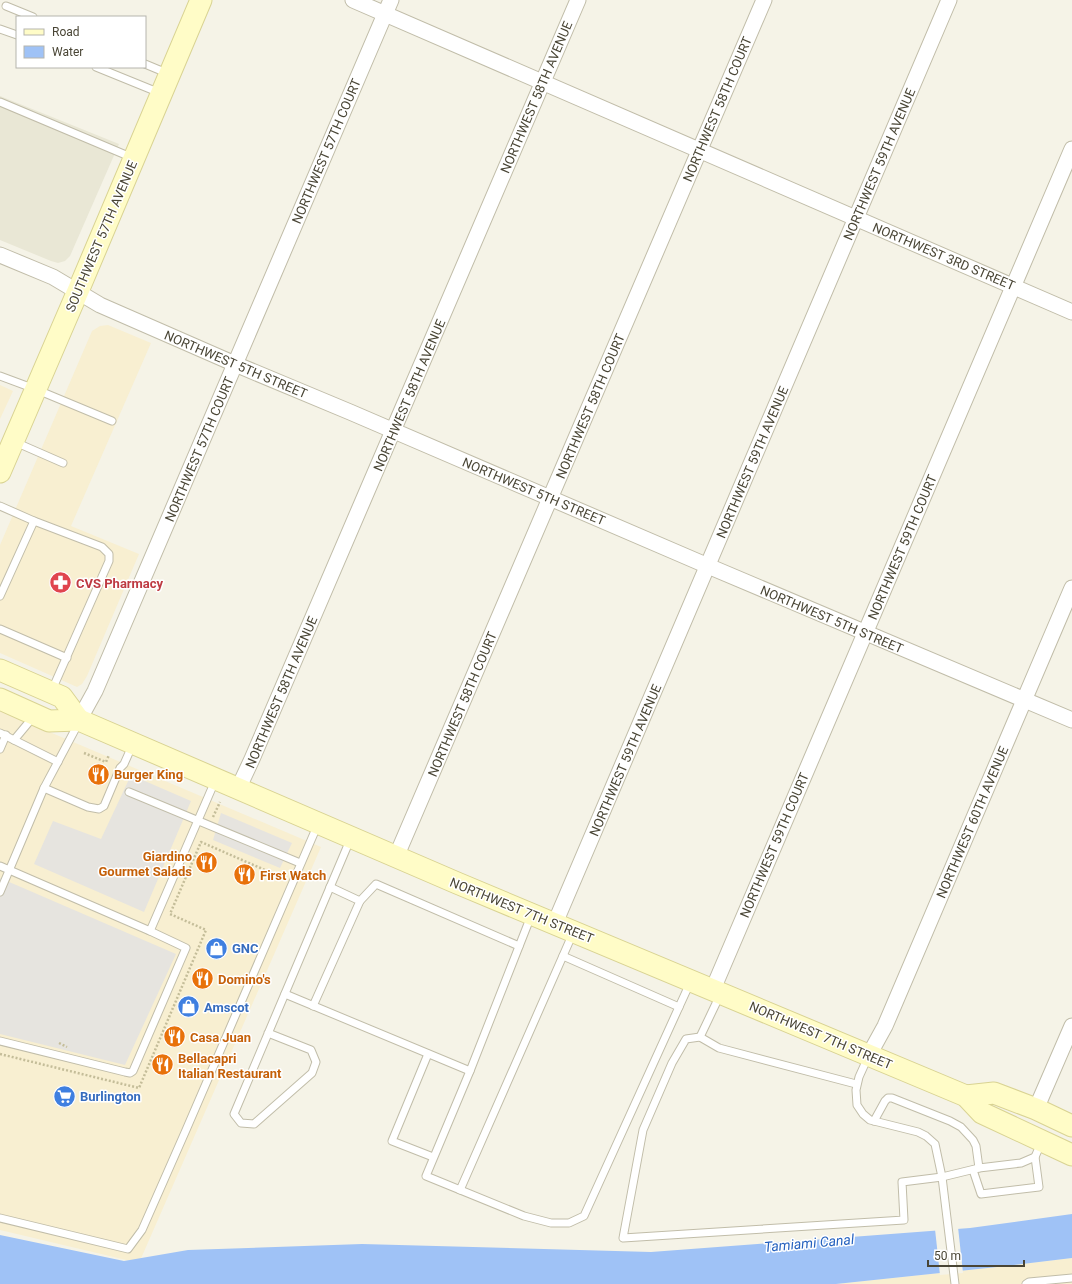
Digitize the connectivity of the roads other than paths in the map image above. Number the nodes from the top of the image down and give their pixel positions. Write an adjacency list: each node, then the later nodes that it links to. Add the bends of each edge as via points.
1 (200, 0): 14 (main road, SOUTHWEST 57TH AVENUE)
2 (353, 0): 8 (street, NORTHWEST 3RD STREET)
3 (391, 0): 8 (street, NORTHWEST 57TH COURT)
4 (578, 0): 15 (street, NORTHWEST 58TH AVENUE)
5 (764, 0): 19 (street, NORTHWEST 58TH COURT)
6 (949, 0): 21 (street, NORTHWEST 59TH AVENUE)
7 (6, 6): 9 (lane)
8 (385, 14): 15 (street, NORTHWEST 3RD STREET); 26 (street, NORTHWEST 57TH COURT)
9 (31, 16)
10 (0, 29): 11 (lane)
11 (16, 36)
12 (146, 64): 14 (lane)
13 (98, 68): 16 (lane)
14 (169, 74): 16 (main road, SOUTHWEST 57TH AVENUE)
15 (543, 82): 19 (street, NORTHWEST 3RD STREET); 30 (street, NORTHWEST 58TH AVENUE)
16 (161, 93): 20 (main road, SOUTHWEST 57TH AVENUE)
17 (0, 102): 20 (lane)
18 (1072, 149): 23 (street, NORTHWEST 59TH COURT)
19 (700, 150): 21 (street, NORTHWEST 3RD STREET); 34 (street, NORTHWEST 58TH COURT)
20 (134, 159): 24 (main road, SOUTHWEST 57TH AVENUE)
21 (856, 218): 23 (street, NORTHWEST 3RD STREET); 37 (street, NORTHWEST 59TH AVENUE)
22 (0, 255): 24 (street, NORTHWEST 5TH STREET, via 53,277)
23 (1013, 286): 25 (street, NORTHWEST 3RD STREET); 41 (street, NORTHWEST 59TH COURT)
24 (78, 292): 26 (street, NORTHWEST 5TH STREET, via 100,305); 28 (main road, SOUTHWEST 57TH AVENUE)
25 (1072, 312)
26 (235, 364): 30 (street, NORTHWEST 5TH STREET); 48 (street, NORTHWEST 57TH COURT, via 95,691)
27 (0, 376): 28 (lane)
28 (35, 389): 29 (lane); 31 (main road, SOUTHWEST 57TH AVENUE)
29 (112, 421)
30 (393, 431): 34 (street, NORTHWEST 5TH STREET); 57 (street, NORTHWEST 58TH AVENUE)
31 (7, 449): 32 (lane); 33 (main road, SOUTHWEST 57TH AVENUE)
32 (63, 463)
33 (0, 472)
34 (550, 498): 37 (street, NORTHWEST 5TH STREET); 62 (street, NORTHWEST 58TH COURT)
35 (0, 506): 36 (lane)
36 (34, 521): 39 (lane); 42 (lane, via 102,547 109,554 110,561)
37 (708, 566): 41 (street, NORTHWEST 5TH STREET); 70 (street, NORTHWEST 59TH AVENUE)
38 (1072, 588): 46 (street, NORTHWEST 60TH AVENUE)
39 (0, 596)
40 (0, 629): 42 (lane)
41 (866, 633): 46 (street, NORTHWEST 5TH STREET); 76 (street, NORTHWEST 59TH COURT)
42 (67, 658): 44 (lane)
43 (0, 670): 44 (main road, NORTHWEST 7TH STREET)
44 (51, 692): 48 (main road, NORTHWEST 7TH STREET, via 62,697)
45 (0, 699): 47 (main road, NORTHWEST 7TH STREET)
46 (1025, 700): 49 (street, NORTHWEST 5TH STREET); 85 (street, NORTHWEST 60TH AVENUE, via 885,1026)
47 (36, 715): 48 (main road, NORTHWEST 7TH STREET, via 49,720); 51 (lane)
48 (80, 720): 52 (main road, NORTHWEST 7TH STREET); 54 (lane)
49 (1072, 720)
50 (3, 734): 51 (lane); 53 (lane)
51 (14, 740): 54 (lane)
52 (133, 744): 55 (main road, NORTHWEST 7TH STREET); 56 (lane, via 104,806 99,809 88,807)
53 (0, 749)
54 (58, 762): 56 (lane)
55 (216, 779): 57 (main road, NORTHWEST 7TH STREET); 59 (lane)
56 (44, 788): 65 (lane)
57 (238, 789): 60 (main road, NORTHWEST 7TH STREET)
58 (129, 792): 59 (lane)
59 (198, 821): 63 (lane); 71 (lane)
60 (318, 823): 61 (main road, NORTHWEST 7TH STREET); 63 (lane)
61 (351, 838): 62 (main road, NORTHWEST 7TH STREET); 66 (lane)
62 (396, 857): 69 (main road, NORTHWEST 7TH STREET)
63 (300, 863): 100 (lane, via 142,1230 128,1249)
64 (0, 866): 65 (lane)
65 (9, 870): 67 (lane); 71 (lane)
66 (330, 887): 68 (lane); 77 (lane)
67 (0, 892)
68 (360, 901): 73 (lane, via 376,884); 78 (lane)
69 (532, 914): 70 (main road, NORTHWEST 7TH STREET); 73 (lane)
70 (555, 923): 72 (main road, NORTHWEST 7TH STREET)
71 (150, 931): 83 (lane, via 186,948 133,1071 125,1072)
72 (574, 931): 74 (lane); 75 (main road, NORTHWEST 7TH STREET)
73 (519, 946): 86 (lane)
74 (563, 956): 79 (lane); 99 (lane)
75 (691, 980): 76 (main road, NORTHWEST 7TH STREET); 79 (lane)
76 (717, 991): 82 (lane); 85 (main road, NORTHWEST 7TH STREET)
77 (285, 994): 78 (lane); 81 (lane)
78 (313, 1006): 84 (lane)
79 (679, 1007): 99 (lane, via 584,1216 569,1223 551,1224)
80 (1072, 1026): 89 (street)
81 (268, 1033): 81 (lane, via 234,1114 241,1123 254,1124 312,1073 316,1062 311,1050)
82 (700, 1037): 87 (lane, via 718,1048); 98 (lane, via 686,1039 672,1063 643,1130 623,1238 904,1220 902,1182)
83 (0, 1041)
84 (428, 1054): 86 (lane); 96 (lane, via 392,1141)
85 (870, 1055): 87 (lane); 88 (main road, NORTHWEST 7TH STREET)
86 (470, 1071): 96 (lane)
87 (856, 1084): 90 (lane, via 857,1105 866,1118)
88 (966, 1096): 89 (main road, NORTHWEST 7TH STREET, via 994,1093); 92 (main road, NORTHWEST 7TH STREET, via 982,1113)
89 (1036, 1109): 91 (main road, NORTHWEST 7TH STREET)
90 (874, 1121): 97 (lane, via 888,1098 950,1120 973,1140 976,1146); 98 (lane, via 918,1132 932,1140 937,1148)
91 (1072, 1126)
92 (1011, 1127): 93 (main road, via 1035,1126); 94 (main road, NORTHWEST 7TH STREET)
93 (1072, 1137)
94 (1039, 1149): 95 (main road, NORTHWEST 7TH STREET); 97 (lane, via 1021,1164); 97 (lane, via 1039,1187 981,1194)
95 (1072, 1155)
96 (433, 1157): 99 (lane, via 426,1176)
97 (976, 1169): 98 (lane)
98 (942, 1177): 102 (lane)
99 (460, 1190)
100 (0, 1218)
101 (1072, 1278): 103 (lane)
102 (955, 1284)
103 (1026, 1284)

